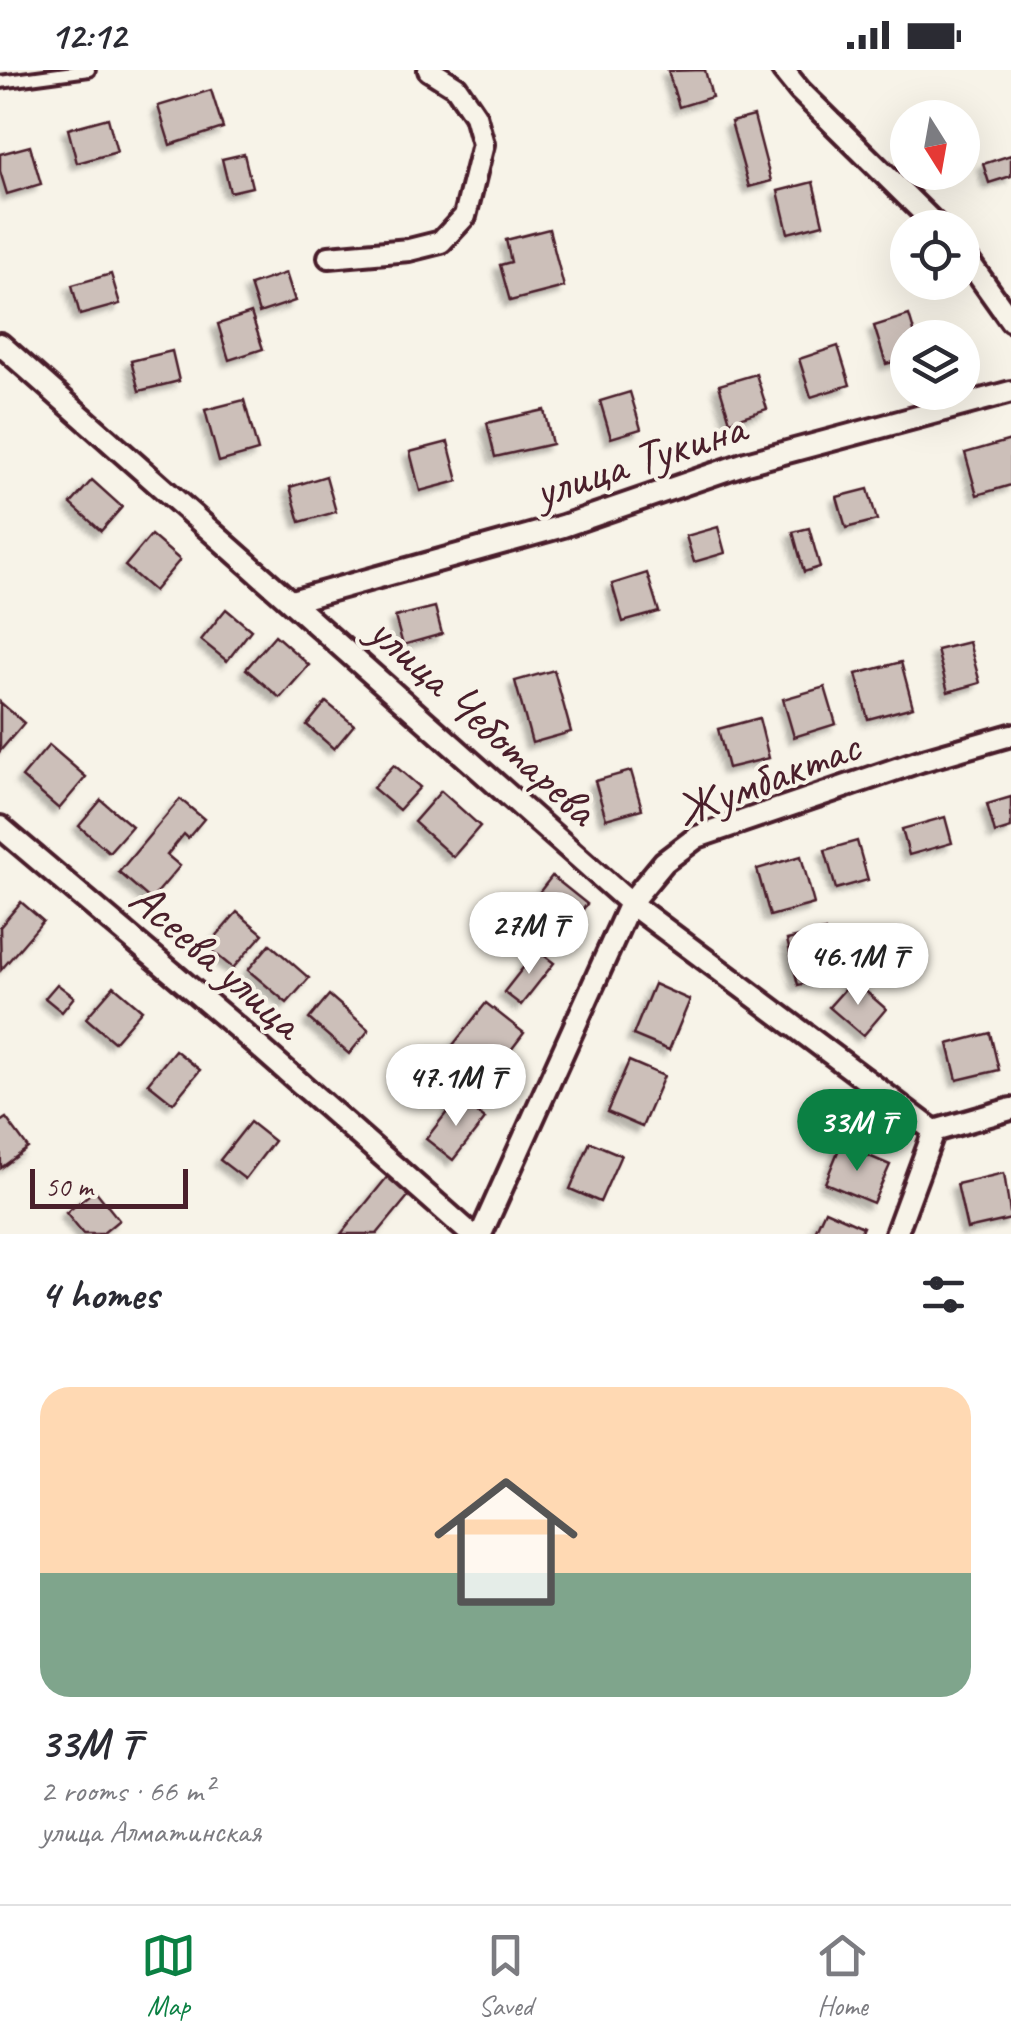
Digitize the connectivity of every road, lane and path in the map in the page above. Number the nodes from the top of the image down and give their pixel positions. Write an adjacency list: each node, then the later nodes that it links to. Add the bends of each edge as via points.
1 (88, 70): 4 (lane)
2 (429, 70): 6 (street, via 456,87 475,115 483,144 465,216 440,242)
3 (783, 70): 5 (street)
4 (0, 82)
5 (921, 210)
6 (329, 257)
7 (980, 278): 8 (street)
8 (1011, 322)
9 (0, 344): 11 (street, улица Чеботарева)
10 (1011, 392): 11 (street, улица Тукина, via 746,463 563,526)
11 (292, 602): 14 (street, улица Чеботарева)
12 (1011, 735): 14 (street, Жумбактас, via 697,837 664,862)
13 (0, 826): 17 (street, Асеева улица)
14 (630, 903): 16 (street, улица Чеботарева); 18 (street, Жумбактас)
15 (1011, 1109): 16 (street)
16 (934, 1131): 19 (street)
17 (471, 1234)
18 (481, 1234)
19 (896, 1234)

